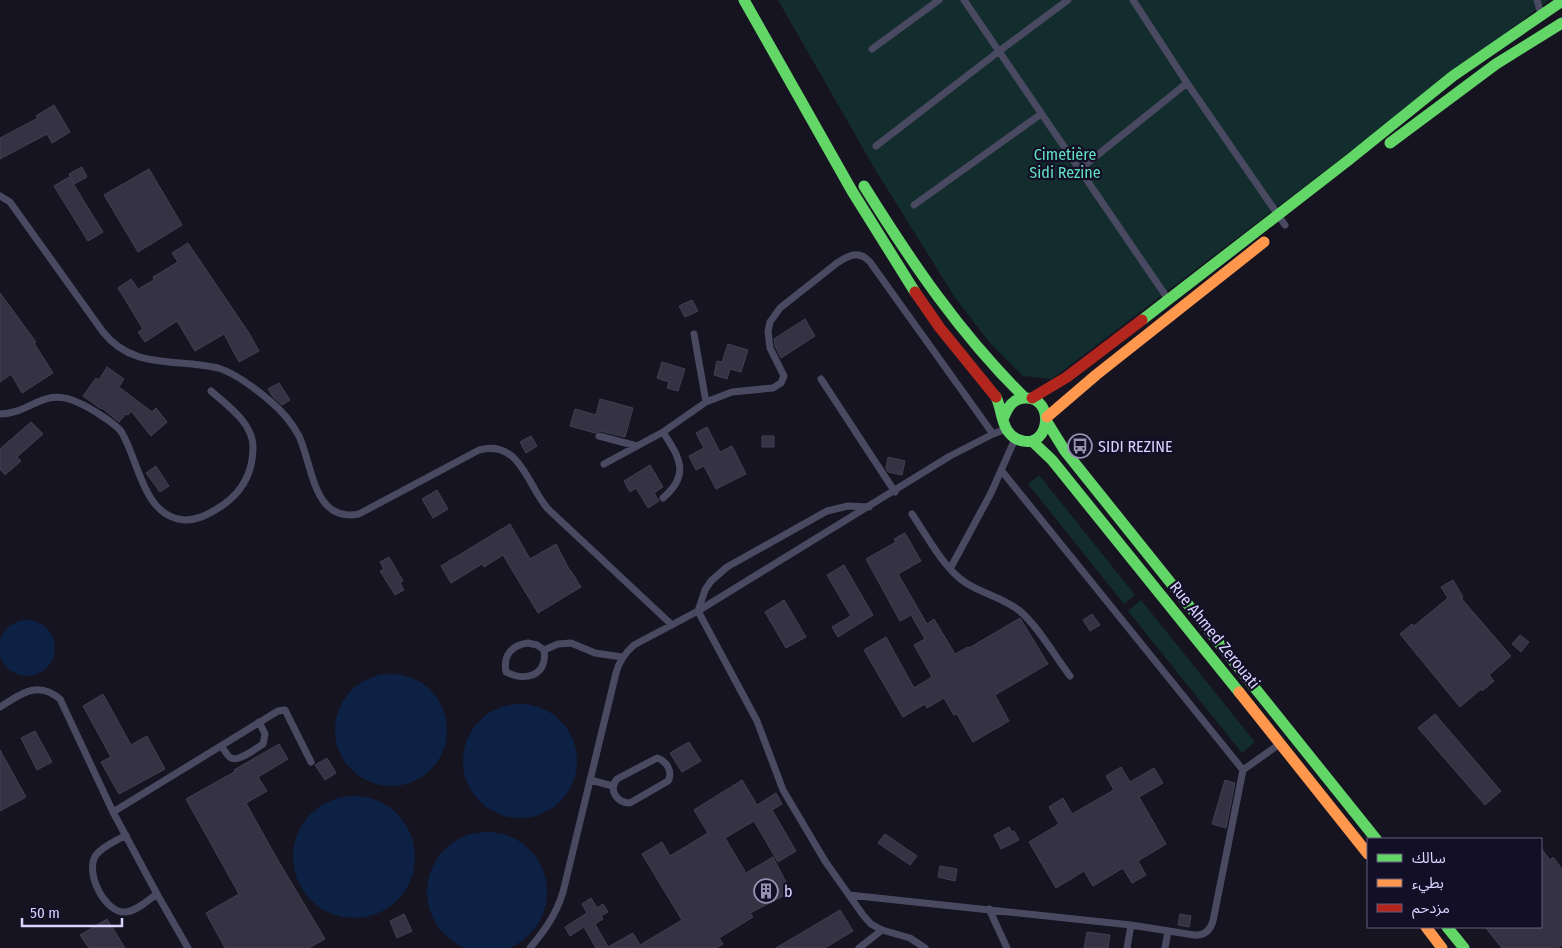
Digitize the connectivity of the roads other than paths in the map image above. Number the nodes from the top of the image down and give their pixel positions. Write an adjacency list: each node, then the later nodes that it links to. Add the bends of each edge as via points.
1 (744, 0): 30 (main road, via 892,260 946,336 990,390)
2 (939, 0): 11 (lane)
3 (964, 0): 12 (lane)
4 (1068, 0): 12 (lane)
5 (1133, 0): 13 (lane)
6 (1537, 0): 8 (lane)
7 (1562, 1): 8 (main road)
8 (1541, 15): 10 (main road); 21 (main road, via 1453,76)
9 (1562, 23): 10 (main road)
10 (1549, 31): 16 (main road, via 1496,64)
11 (872, 49)
12 (998, 52): 14 (lane); 15 (lane)
13 (1187, 84): 17 (lane); 21 (lane)
14 (1041, 114): 17 (lane); 20 (lane)
15 (876, 146)
16 (1384, 148)
17 (1080, 169): 23 (lane)
18 (858, 178): 27 (main road, via 951,317 989,363)
19 (0, 196): 47 (lane, via 10,202 116,346 143,359 221,369 271,402 298,435 320,498 330,510 344,516 359,514 479,450 502,450 515,458 548,509)
20 (914, 205)
21 (1278, 215): 22 (lane); 23 (main road)
22 (1282, 228): 31 (main road, via 1096,375)
23 (1168, 299): 27 (main road, via 1067,377)
24 (694, 334): 28 (lane)
25 (821, 379): 41 (lane)
26 (211, 391): 29 (lane, via 241,418 253,444 252,463 247,477 233,496 214,511 193,520 182,521 162,513 140,477 121,432 80,403 65,398 48,398 17,412)
27 (1028, 398): 30 (main road, via 1018,399 1009,406); 31 (main road, via 1042,405)
28 (706, 402): 33 (lane); 34 (lane, via 732,392 773,388 781,383 784,376 768,340 774,315 837,262 857,254 867,258)
29 (0, 414)
30 (1004, 417): 32 (main road)
31 (1047, 419): 37 (main road, via 1042,433); 61 (main road, via 1065,451)
32 (1007, 429): 34 (lane); 36 (main road)
33 (663, 432): 38 (lane); 42 (lane, via 678,455 679,464 674,489)
34 (993, 434): 41 (lane, via 950,456)
35 (599, 436): 38 (lane)
36 (1015, 438): 37 (main road); 40 (lane)
37 (1032, 441): 53 (main road, Rue Ahmed Zerouati, via 1052,460)
38 (636, 446): 39 (lane)
39 (604, 464)
40 (1001, 470): 45 (lane); 56 (lane)
41 (895, 492): 43 (lane)
42 (663, 498)
43 (870, 507): 46 (lane); 46 (lane, via 848,506 822,513 727,567 705,590)
44 (912, 514): 45 (lane)
45 (950, 569): 50 (lane, via 982,593 1019,611)
46 (698, 611): 47 (lane); 64 (lane, via 753,713 784,790 825,861)
47 (672, 625): 49 (lane, via 634,645)
48 (544, 650): 48 (lane, via 537,645 520,644 507,656 506,672 523,678 538,672 545,658); 49 (lane, via 571,643 595,653)
49 (622, 657): 57 (lane)
50 (1070, 676)
51 (0, 707): 59 (lane, via 38,689 60,699)
52 (259, 722): 54 (lane); 54 (lane, via 265,734 264,744 234,759); 55 (lane, via 278,710 285,710)
53 (1281, 743): 56 (lane); 62 (main road, Rue Ahmed Zerouati)
54 (221, 746): 59 (lane)
55 (311, 762)
56 (1243, 770): 70 (lane, via 1212,925 1198,936)
57 (590, 780): 58 (lane); 72 (lane, via 557,910)
58 (613, 786): 58 (lane, via 617,798 630,803 665,783 669,779 669,770 656,759 617,779)
59 (113, 812): 60 (lane)
60 (126, 835): 63 (lane); 63 (lane, via 96,855 92,868 95,882 110,906 120,912 130,911)
61 (1375, 838)
62 (1367, 853)
63 (157, 894): 71 (lane)
64 (849, 895): 65 (lane); 69 (lane, via 871,924)
65 (989, 909): 66 (lane); 75 (lane)
66 (1131, 924): 70 (lane); 76 (lane)
67 (1427, 928): 78 (main road)
68 (1448, 928): 79 (main road)
69 (882, 930): 73 (lane); 74 (lane, via 910,938)
70 (1168, 931): 77 (lane)
71 (184, 947)
72 (530, 948)
73 (859, 948)
74 (925, 948)
75 (1007, 948)
76 (1127, 948)
77 (1165, 948)
78 (1442, 948)
79 (1464, 948)

